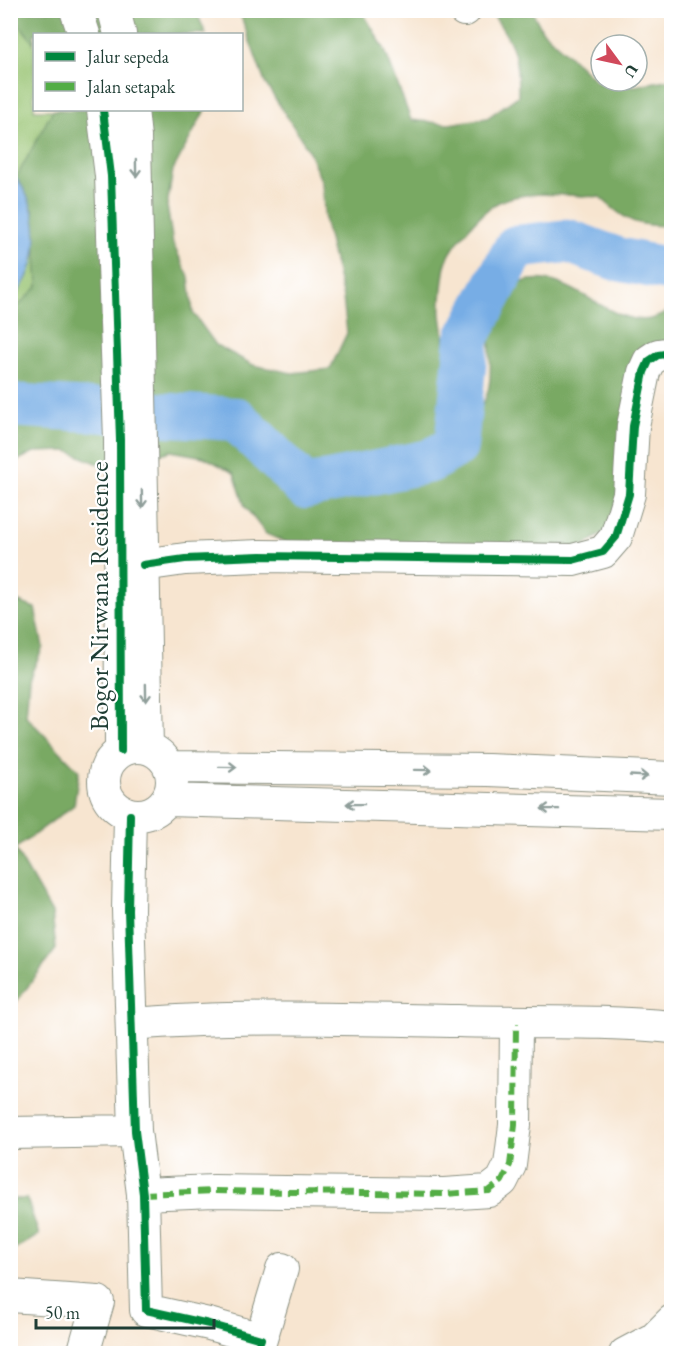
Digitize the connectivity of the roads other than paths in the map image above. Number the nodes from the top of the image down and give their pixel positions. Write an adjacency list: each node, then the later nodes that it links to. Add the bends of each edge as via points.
1 (76, 10): 3 (street)
2 (114, 10): 4 (street)
3 (84, 33)
4 (120, 33)
5 (103, 111): 8 (street)
6 (132, 111): 8 (street, one-way to 8, via 135,137)
7 (672, 354): 10 (street, via 658,355 649,361 644,372 633,426 629,494 616,537 603,552 573,560 260,556)
8 (129, 383): 9 (street)
9 (130, 440): 10 (street, Bogor Nirwana Residence, one-way to 10); 11 (street, Bogor Nirwana Residence)
10 (143, 565): 11 (street, Bogor Nirwana Residence, one-way to 11)
11 (146, 755): 12 (street, one-way to 12); 14 (street, via 172,789); 17 (street, via 111,759 103,781 111,802)
12 (601, 774): 13 (street, one-way to 13); 15 (street)
13 (672, 778)
14 (167, 800): 15 (street, one-way to 14); 17 (street, via 151,813)
15 (597, 810): 16 (street)
16 (672, 814)
17 (130, 815): 19 (street)
18 (516, 1023): 19 (street, via 320,1018); 20 (street, via 586,1021); 23 (street, via 515,1125 510,1164 502,1181 489,1191)
19 (132, 1024): 21 (street)
20 (672, 1027)
21 (135, 1131): 22 (street); 23 (street)
22 (10, 1133)
23 (142, 1194): 27 (street)
24 (282, 1269): 29 (street)
25 (10, 1296): 26 (street)
26 (98, 1302): 27 (street); 30 (street)
27 (146, 1310): 29 (street, via 209,1324)
28 (672, 1321): 31 (street, via 655,1338)
29 (258, 1346)
30 (83, 1353)
31 (625, 1353)

